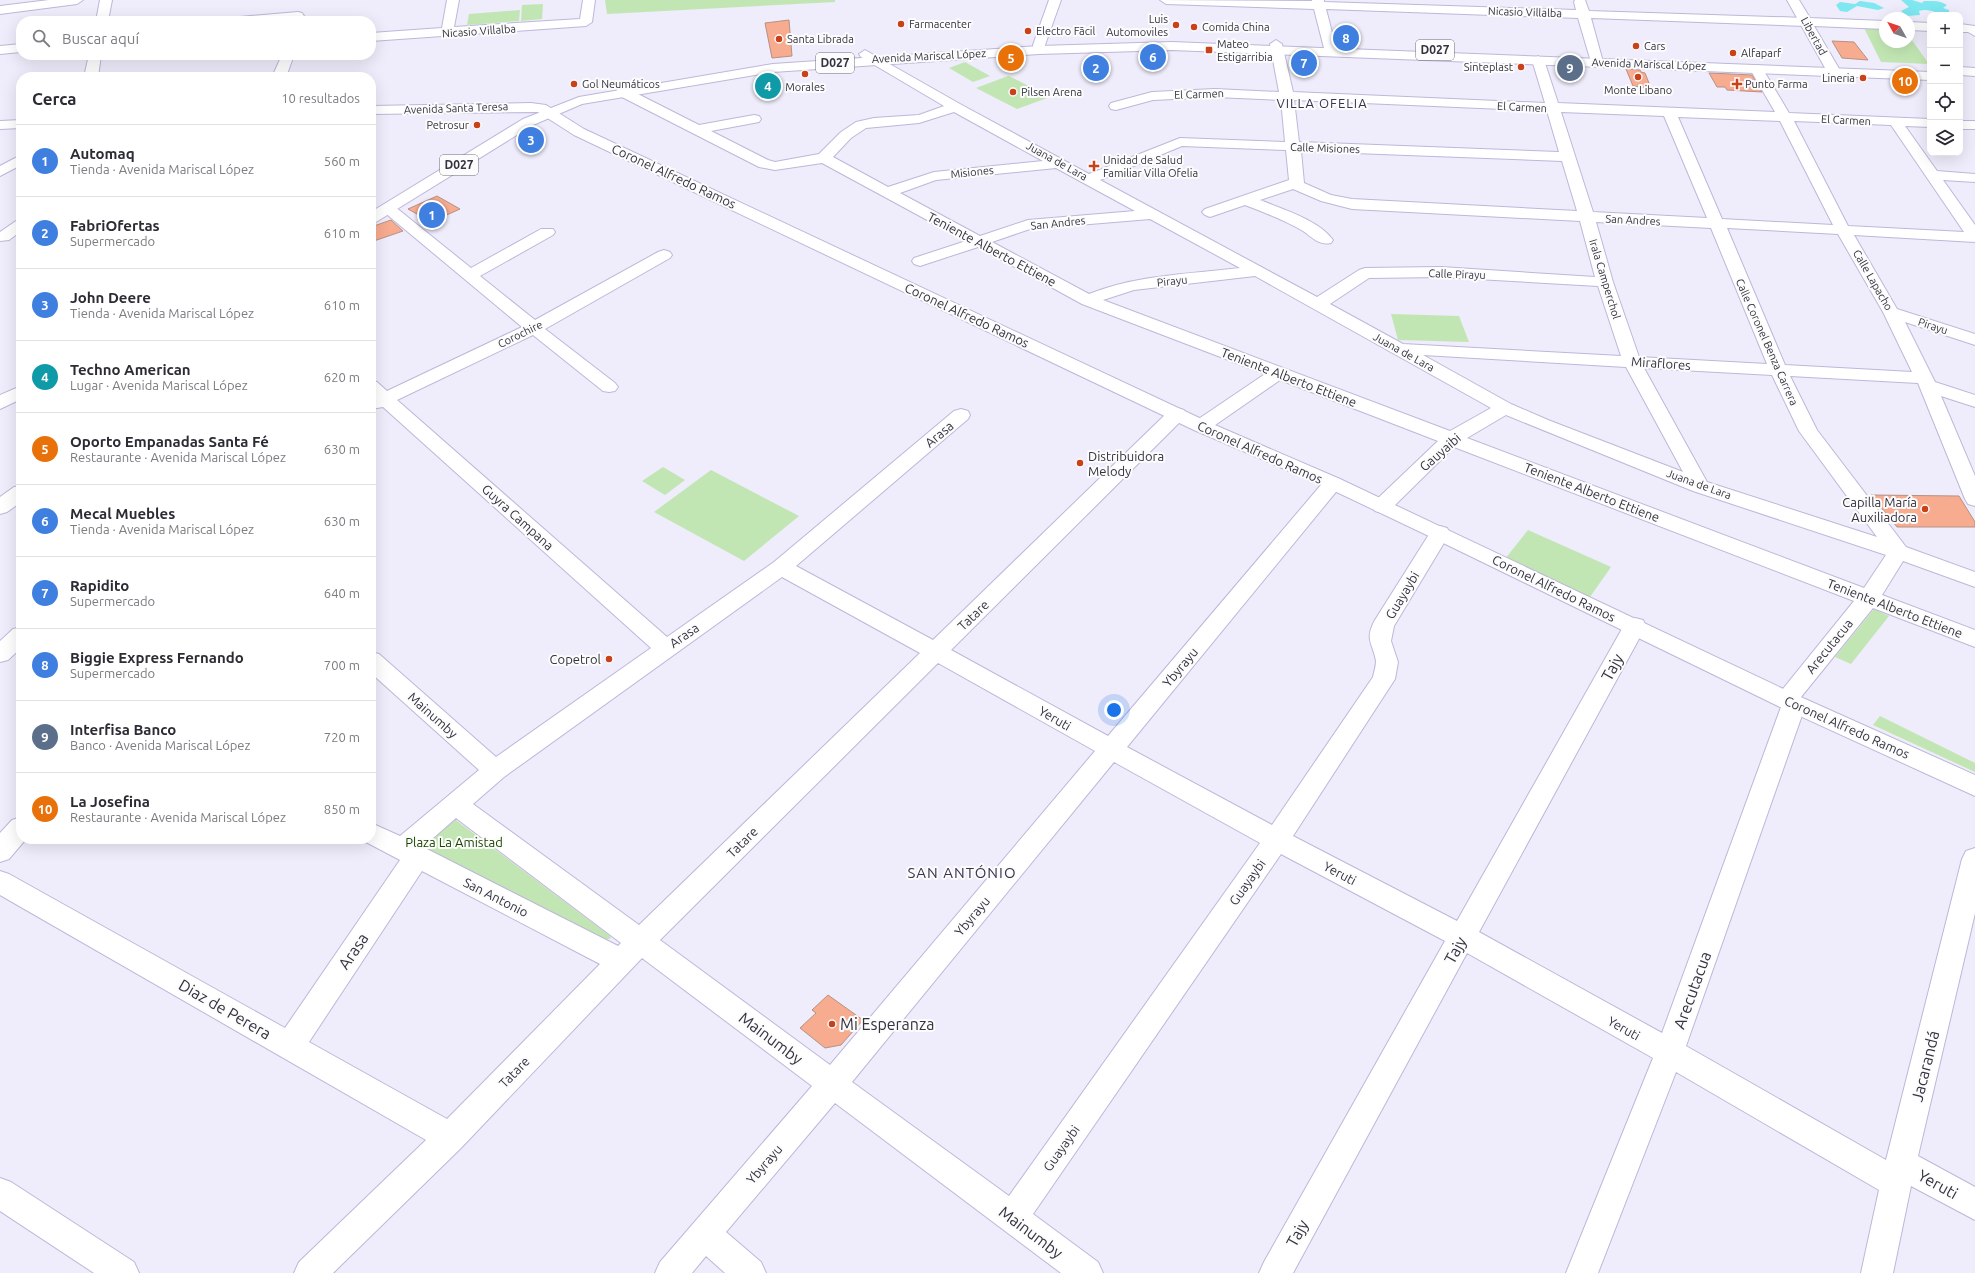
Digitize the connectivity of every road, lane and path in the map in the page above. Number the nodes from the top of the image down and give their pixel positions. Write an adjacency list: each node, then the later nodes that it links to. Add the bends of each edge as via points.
1 (77, 0): 10 (main road)
2 (106, 0): 13 (main road)
3 (453, 0): 19 (main road)
4 (589, 0): 19 (main road, Nicasio Villalba, via 586,22)
5 (1055, 0): 21 (main road)
6 (1166, 0): 9 (main road, Nicasio Villalba)
7 (1580, 0): 12 (main road)
8 (1794, 0): 15 (main road, Libertad)
9 (1319, 2): 12 (main road, Nicasio Villalba); 24 (main road)
10 (0, 10)
11 (299, 14): 14 (main road)
12 (1584, 14): 15 (main road, Nicasio Villalba); 30 (main road)
13 (103, 16)
14 (282, 16)
15 (1806, 22): 16 (main road, Nicasio Villalba); 32 (main road, Libertad)
16 (1879, 26)
17 (1915, 26): 18 (main road)
18 (1927, 27)
19 (447, 33): 20 (main road, Nicasio Villalba)
20 (376, 37)
21 (1039, 47): 22 (main road, Avenida Mariscal López / D027); 26 (main road, Avenida Mariscal López / D027)
22 (1276, 47): 24 (main road, Avenida Mariscal López / D027); 42 (main road)
23 (16, 48): 25 (main road)
24 (1331, 49): 29 (main road, Avenida Mariscal López / D027); 30 (main road, Avenida Mariscal López / D027)
25 (0, 50)
26 (869, 57): 41 (main road, Avenida Mariscal López / D027, via 773,68); 44 (main road, Juana de Lara); 47 (main road, Avenida Mariscal López / D027, via 770,64 627,86 586,93)
27 (94, 60): 35 (main road)
28 (286, 60): 36 (main road)
29 (1538, 60): 30 (main road, Avenida Mariscal López / D027); 45 (main road, Irala Camperchol)
30 (1596, 60): 31 (main road, Avenida Mariscal López / D027); 32 (main road, Avenida Mariscal López / D027)
31 (1756, 69): 32 (main road, Avenida Mariscal López / D027); 49 (main road, Calle Lapacho)
32 (1832, 69): 33 (main road, Avenida Mariscal López / D027); 38 (main road, Avenida Mariscal López / D027)
33 (1927, 70)
34 (1963, 71): 37 (main road)
35 (91, 72)
36 (281, 72)
37 (1975, 72)
38 (1927, 76)
39 (1963, 77): 40 (main road)
40 (1975, 77)
41 (623, 92): 47 (main road, Avenida Mariscal López / D027); 57 (main road)
42 (1287, 96): 43 (main road, El Carmen, via 1215,93 1152,96); 45 (main road, El Carmen); 58 (main road)
43 (1116, 106)
44 (956, 107): 60 (main road, via 913,120 861,125 852,130); 62 (main road, Juana de Lara)
45 (1554, 108): 48 (main road, El Carmen); 59 (main road, Irala Camperchol)
46 (376, 110): 47 (main road, Avenida Santa Teresa, via 510,106)
47 (544, 110): 70 (main road, Avenida Mariscal López / D027, via 509,124); 71 (main road, Avenida Mariscal López / D027); 107 (main road, Coronel Alfredo Ramos, via 579,132)
48 (1670, 113): 49 (main road, El Carmen); 76 (main road, Calle Coronel Benza Carrera)
49 (1785, 117): 51 (main road, El Carmen); 78 (main road, Calle Lapacho)
50 (754, 119): 57 (main road)
51 (1895, 122): 53 (main road, El Carmen); 64 (main road)
52 (16, 124): 54 (main road)
53 (1927, 124)
54 (0, 125)
55 (1963, 125): 56 (main road)
56 (1975, 125)
57 (696, 130): 60 (main road, via 769,166)
58 (1293, 147): 59 (main road, Calle Misiones); 66 (main road, Calle Misiones, via 1180,142); 67 (main road, via 1297,182)
59 (1569, 157): 75 (main road, Irala Camperchol)
60 (824, 158): 68 (main road, Teniente Alberto Ettiene)
61 (16, 162): 63 (main road)
62 (1061, 163): 66 (main road, Juana de Lara); 68 (main road, Misiones, via 934,176)
63 (0, 172)
64 (1933, 175): 65 (main road); 81 (main road)
65 (1975, 178)
66 (1089, 179): 73 (main road, Juana de Lara)
67 (1294, 184): 69 (main road); 75 (main road, San Andres, via 1326,198 1352,204)
68 (887, 192): 83 (main road, Teniente Alberto Ettiene)
69 (1248, 201): 72 (main road); 82 (main road, via 1305,224)
70 (376, 206)
71 (389, 209): 74 (main road, Avenida Mariscal López / D027); 87 (main road)
72 (1210, 212)
73 (1153, 214): 83 (main road, San Andres, via 1028,225); 86 (main road, Juana de Lara)
74 (376, 216)
75 (1587, 218): 76 (main road, San Andres); 88 (main road, Irala Camperchol)
76 (1716, 224): 78 (main road, San Andres); 96 (main road, Calle Coronel Benza Carrera)
77 (16, 228): 80 (main road)
78 (1843, 230): 81 (main road, San Andres); 91 (main road, Calle Lapacho)
79 (547, 232): 87 (main road)
80 (3, 237)
81 (1975, 237)
82 (1325, 240)
83 (978, 242): 85 (main road, San Andres); 89 (main road, Teniente Alberto Ettiene)
84 (664, 255): 92 (main road, Corochire)
85 (920, 261)
86 (1259, 271): 89 (main road, Pirayu, via 1134,285); 90 (main road, Juana de Lara)
87 (470, 274): 92 (main road)
88 (1605, 282): 90 (main road, Calle Pirayu, via 1441,272 1365,273); 95 (main road, Irala Camperchol)
89 (1088, 300): 97 (main road, Teniente Alberto Ettiene)
90 (1318, 304): 94 (main road, Juana de Lara)
91 (1891, 312): 93 (main road, Pirayu); 99 (main road, Calle Lapacho)
92 (534, 328): 100 (main road); 103 (main road, Corochire)
93 (1975, 340)
94 (1398, 349): 95 (main road, Miraflores); 106 (main road, Juana de Lara)
95 (1631, 360): 96 (main road, Miraflores); 112 (main road, Irala Camperchol)
96 (1779, 371): 99 (main road, Miraflores); 118 (main road, Calle Coronel Benza Carrera, via 1808,431)
97 (1280, 372): 109 (main road); 110 (main road, Teniente Alberto Ettiene, via 1321,390)
98 (16, 381): 101 (main road)
99 (1926, 382): 104 (main road, Miraflores); 114 (main road, Calle Lapacho)
100 (609, 387)
101 (0, 390)
102 (16, 394): 105 (main road)
103 (376, 397): 125 (main road, Guyra Campana)
104 (1975, 401)
105 (0, 402)
106 (1505, 408): 110 (main road, Gauyaibi); 112 (main road, Juana de Lara)
107 (1177, 414): 109 (main road, Coronel Alfredo Ramos); 126 (main road, Tatare)
108 (961, 415): 119 (main road, Arasa)
109 (1201, 426): 111 (main road, Coronel Alfredo Ramos)
110 (1452, 438): 115 (main road, Gauyaibi); 121 (main road, Teniente Alberto Ettiene)
111 (1333, 483): 115 (main road, Coronel Alfredo Ramos); 130 (main road, Ybyrayu)
112 (1700, 486): 118 (main road, Juana de Lara)
113 (16, 496): 116 (main road)
114 (1975, 499)
115 (1382, 506): 117 (main road, Coronel Alfredo Ramos)
116 (0, 507)
117 (1440, 532): 122 (main road, Coronel Alfredo Ramos); 136 (main road, Guayaybi, via 1383,626 1380,642 1387,662 1384,679)
118 (1898, 552): 120 (main road, Juana de Lara); 121 (main road, Arecutacua)
119 (781, 567): 125 (main road, Arasa); 126 (main road, Yeruti)
120 (1975, 580)
121 (1868, 599): 123 (main road, Teniente Alberto Ettiene); 129 (main road, Arecutacua)
122 (1635, 626): 129 (main road, Coronel Alfredo Ramos); 141 (main road, Tajy)
123 (1975, 639)
124 (16, 641): 127 (main road)
125 (665, 648): 131 (main road, Arasa)
126 (937, 651): 130 (main road, Yeruti); 142 (main road, Tatare)
127 (6, 653)
128 (376, 664): 131 (main road, Mainumby)
129 (1790, 702): 132 (main road, Coronel Alfredo Ramos); 144 (main road, Arecutacua)
130 (1110, 749): 136 (main road, Yeruti); 145 (main road, Ybyrayu)
131 (495, 770): 133 (main road, Arasa)
132 (1975, 786)
133 (455, 804): 138 (main road, Arasa); 142 (main road, Mainumby)
134 (16, 833): 137 (main road)
135 (376, 836): 138 (main road, San Antonio)
136 (1276, 840): 141 (main road, Yeruti); 150 (main road, Guayaybi)
137 (0, 851)
138 (410, 853): 142 (main road, San Antonio); 143 (main road, Arasa)
139 (1975, 858): 147 (main road, Jacarandá)
140 (0, 882): 143 (main road, Diaz de Perera)
141 (1462, 937): 144 (main road, Yeruti); 157 (main road, Tajy)
142 (631, 951): 145 (main road, Mainumby); 146 (main road, Tatare)
143 (290, 1046): 146 (main road, Diaz de Perera)
144 (1669, 1053): 147 (main road, Yeruti); 158 (main road, Arecutacua)
145 (832, 1084): 150 (main road, Mainumby); 151 (main road, Ybyrayu)
146 (450, 1137): 153 (main road, Tatare)
147 (1899, 1173): 149 (main road, Yeruti); 159 (main road, Jacarandá)
148 (0, 1193): 152 (main road)
149 (1975, 1204)
150 (1012, 1218): 156 (main road, Mainumby)
151 (704, 1234): 154 (main road, Ybyrayu); 155 (main road)
152 (123, 1273)
153 (310, 1273)
154 (671, 1273)
155 (750, 1273)
156 (1087, 1273)
157 (1275, 1273)
158 (1582, 1273)
159 (1877, 1273)

